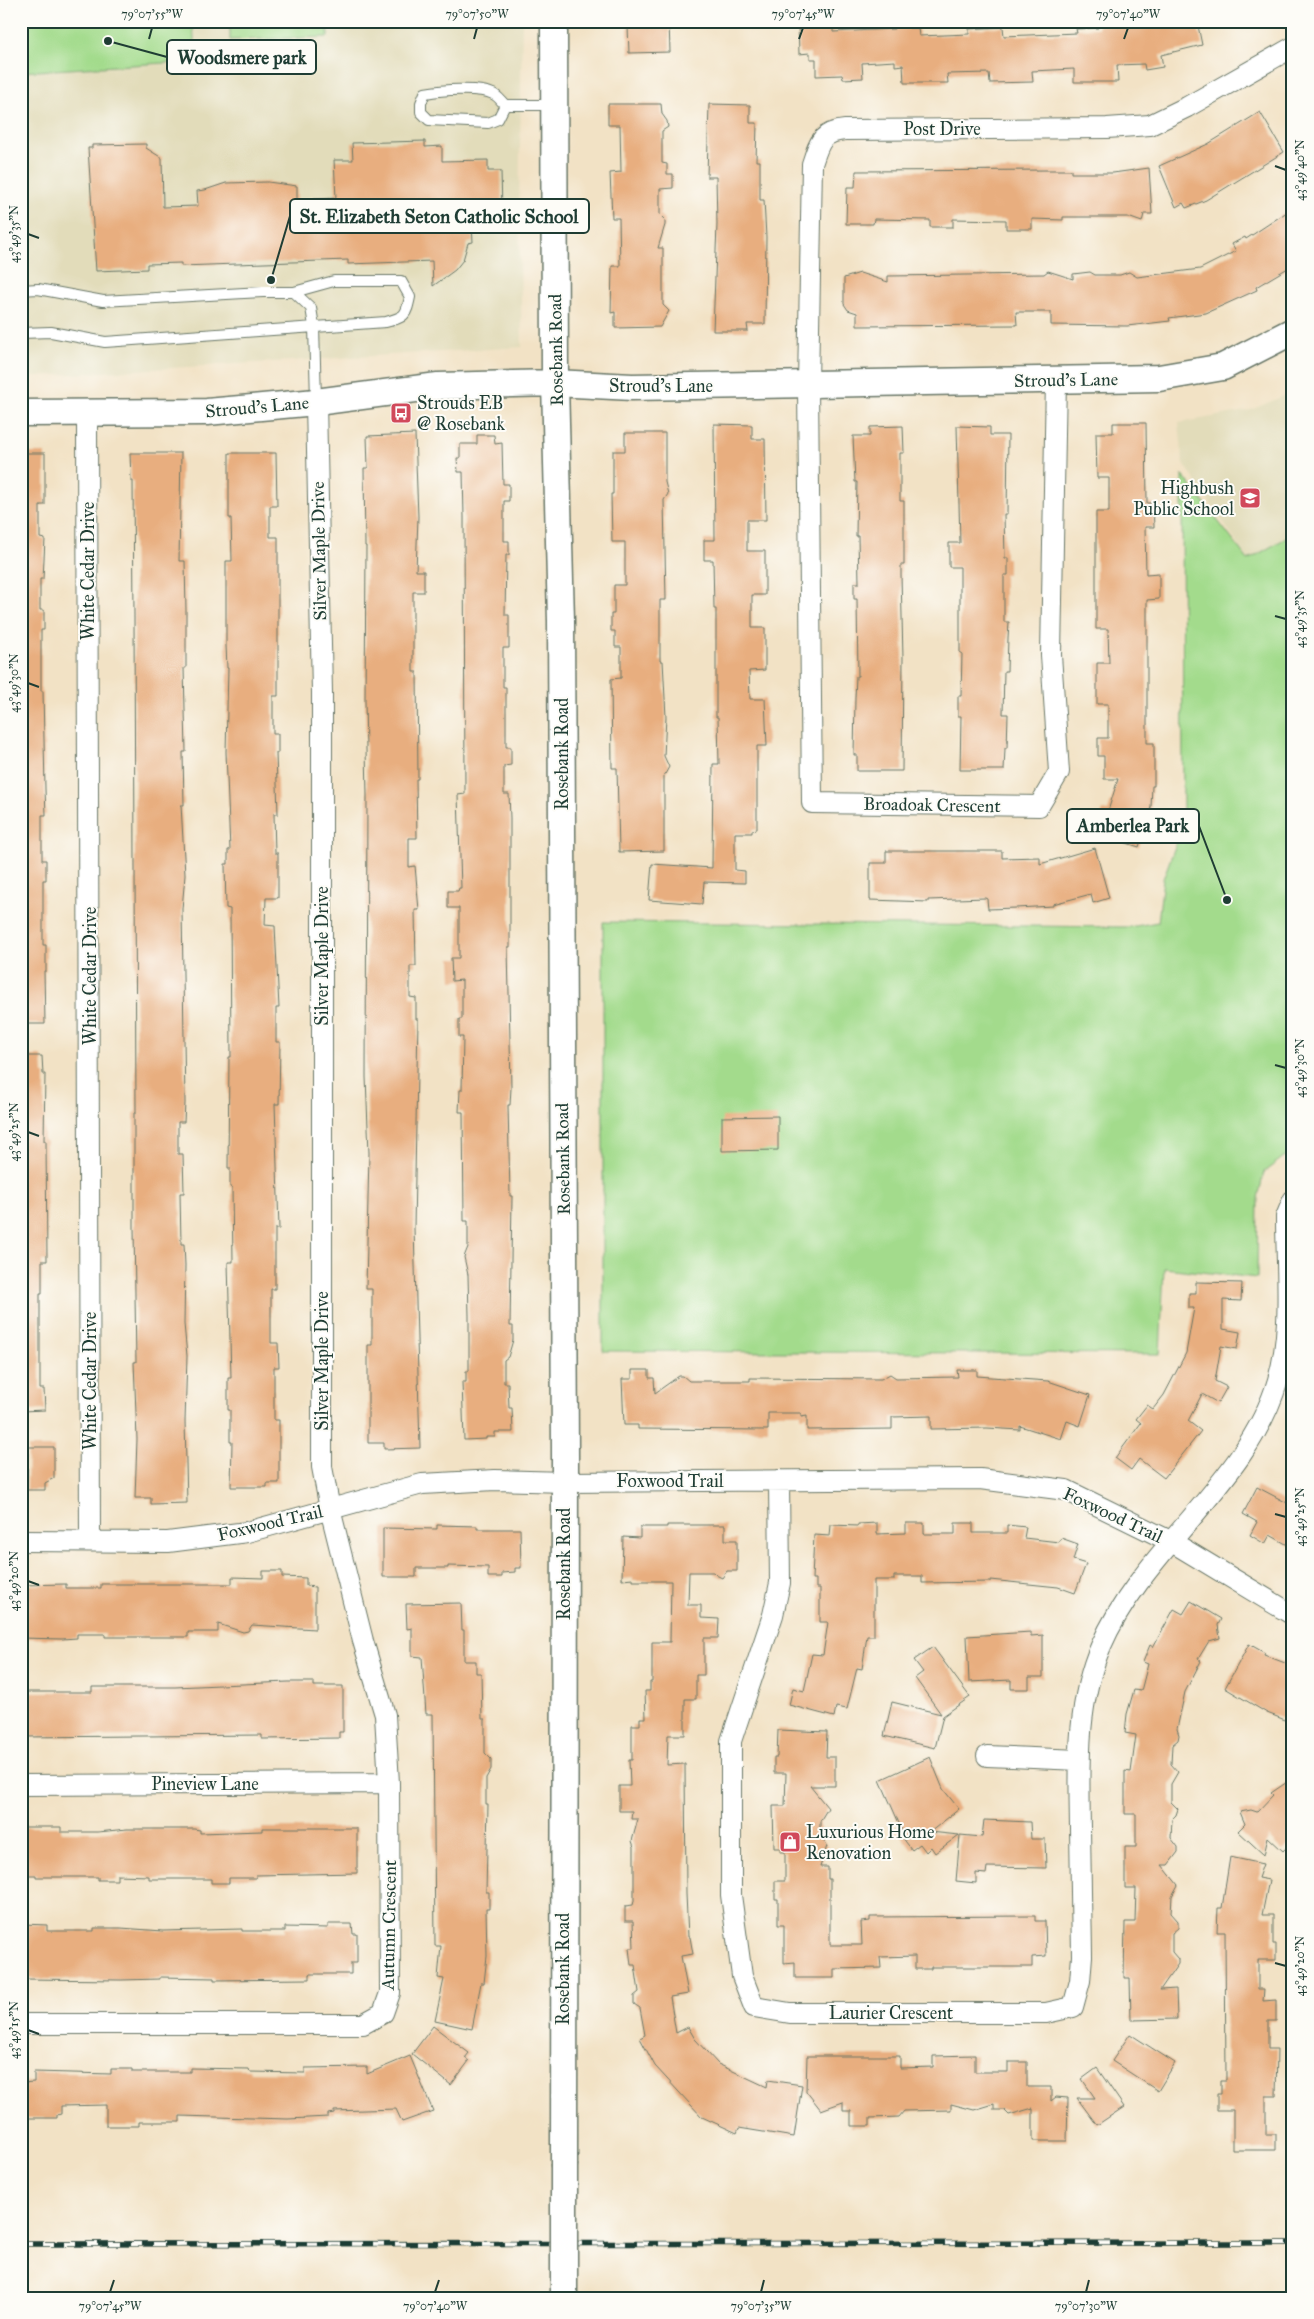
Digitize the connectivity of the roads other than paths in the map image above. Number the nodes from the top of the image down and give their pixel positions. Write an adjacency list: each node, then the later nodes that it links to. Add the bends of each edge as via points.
1 (554, 21): 4 (street, Rosebank Road)
2 (1293, 47): 12 (street, Post Drive, via 1150,125 835,130 820,140 812,164)
3 (505, 105): 3 (lane, via 496,95 487,92 439,90 425,93 421,112 429,120 488,123 498,119); 4 (lane)
4 (554, 105): 11 (street, Rosebank Road)
5 (21, 290): 6 (lane, via 38,289 103,301)
6 (294, 292): 7 (lane, via 311,308); 7 (lane, via 334,281 401,281 410,297 402,318 386,322)
7 (314, 326): 9 (lane, via 105,342 51,332); 13 (lane)
8 (1293, 332): 10 (street, Stroud's Lane, via 1223,367 1159,378)
9 (21, 333)
10 (1056, 379): 12 (street, Stroud's Lane); 12 (street, Broadoak Crescent, via 1050,655 1059,772 1039,806 812,803)
11 (555, 383): 12 (street, Stroud's Lane, via 632,387); 13 (street, Stroud's Lane, via 438,386); 18 (street, Rosebank Road, via 561,621)
12 (808, 385)
13 (316, 402): 14 (street, Stroud's Lane, via 207,412); 19 (street, Silver Maple Drive, via 322,693 322,1467)
14 (88, 412): 15 (street, Stroud's Lane); 20 (street, White Cedar Drive)
15 (21, 413)
16 (1293, 1200): 22 (street, Laurier Crescent, via 1286,1217 1286,1344 1278,1381 1264,1416 1236,1460)
17 (779, 1480): 18 (street, Foxwood Trail); 22 (street, Foxwood Trail, via 980,1479 1066,1490); 25 (street, Laurier Crescent, via 780,1583 773,1615 731,1740 731,1895 742,1976 754,2007 790,2013 1046,2013 1073,2007 1082,1956)
18 (565, 1482): 19 (street, Foxwood Trail, via 495,1480 422,1484); 29 (street, Rosebank Road, bridge)
19 (330, 1509): 20 (street, Foxwood Trail, via 247,1532 168,1542); 26 (street, Autumn Crescent, via 385,1715)
20 (90, 1540): 21 (street, Foxwood Trail)
21 (21, 1541)
22 (1172, 1542): 23 (street, Foxwood Trail); 25 (street, Laurier Crescent, via 1120,1609 1100,1647 1085,1698)
23 (1293, 1615)
24 (987, 1756): 25 (street)
25 (1079, 1760)
26 (390, 1783): 27 (street, Pineview Lane); 28 (street, Autumn Crescent, via 390,1993 382,2014 363,2024)
27 (21, 1785)
28 (21, 2024)
29 (564, 2298)

